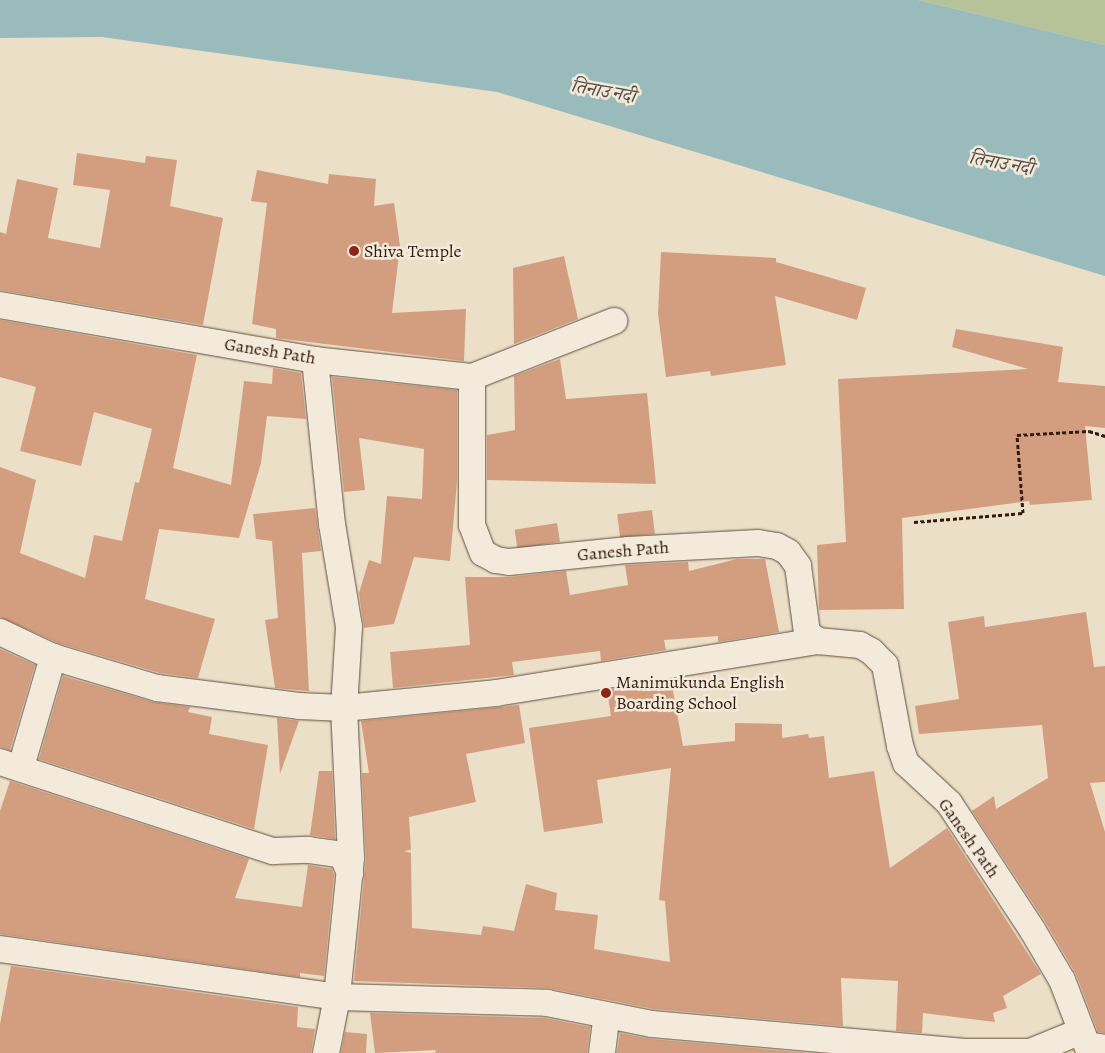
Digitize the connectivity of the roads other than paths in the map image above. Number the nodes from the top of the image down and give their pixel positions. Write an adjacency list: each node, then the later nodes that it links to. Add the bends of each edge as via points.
1 (0, 305): 3 (street, Ganesh Path)
2 (614, 321): 4 (street)
3 (315, 360): 4 (street, Ganesh Path); 8 (street, via 332,524 349,627)
4 (472, 376): 6 (street, Ganesh Path, via 472,525 483,553 496,560 510,562 642,549 758,543 777,546 788,552 798,566 804,625 807,633)
5 (0, 632): 7 (street)
6 (818, 641): 8 (street, via 496,693); 14 (street, Ganesh Path, via 860,645 885,665 906,763 949,803 1033,931)
7 (54, 658): 8 (street, via 157,688 299,706); 9 (street)
8 (344, 708): 10 (street)
9 (11, 764): 10 (street, via 273,851 308,850 342,855)
10 (350, 874): 12 (street)
11 (0, 949): 12 (street)
12 (337, 997): 13 (street, via 548,1003); 15 (street)
13 (607, 1015): 14 (street, via 652,1024 966,1052 1030,1052); 16 (street)
14 (1094, 1044)
15 (326, 1053)
16 (602, 1053)

